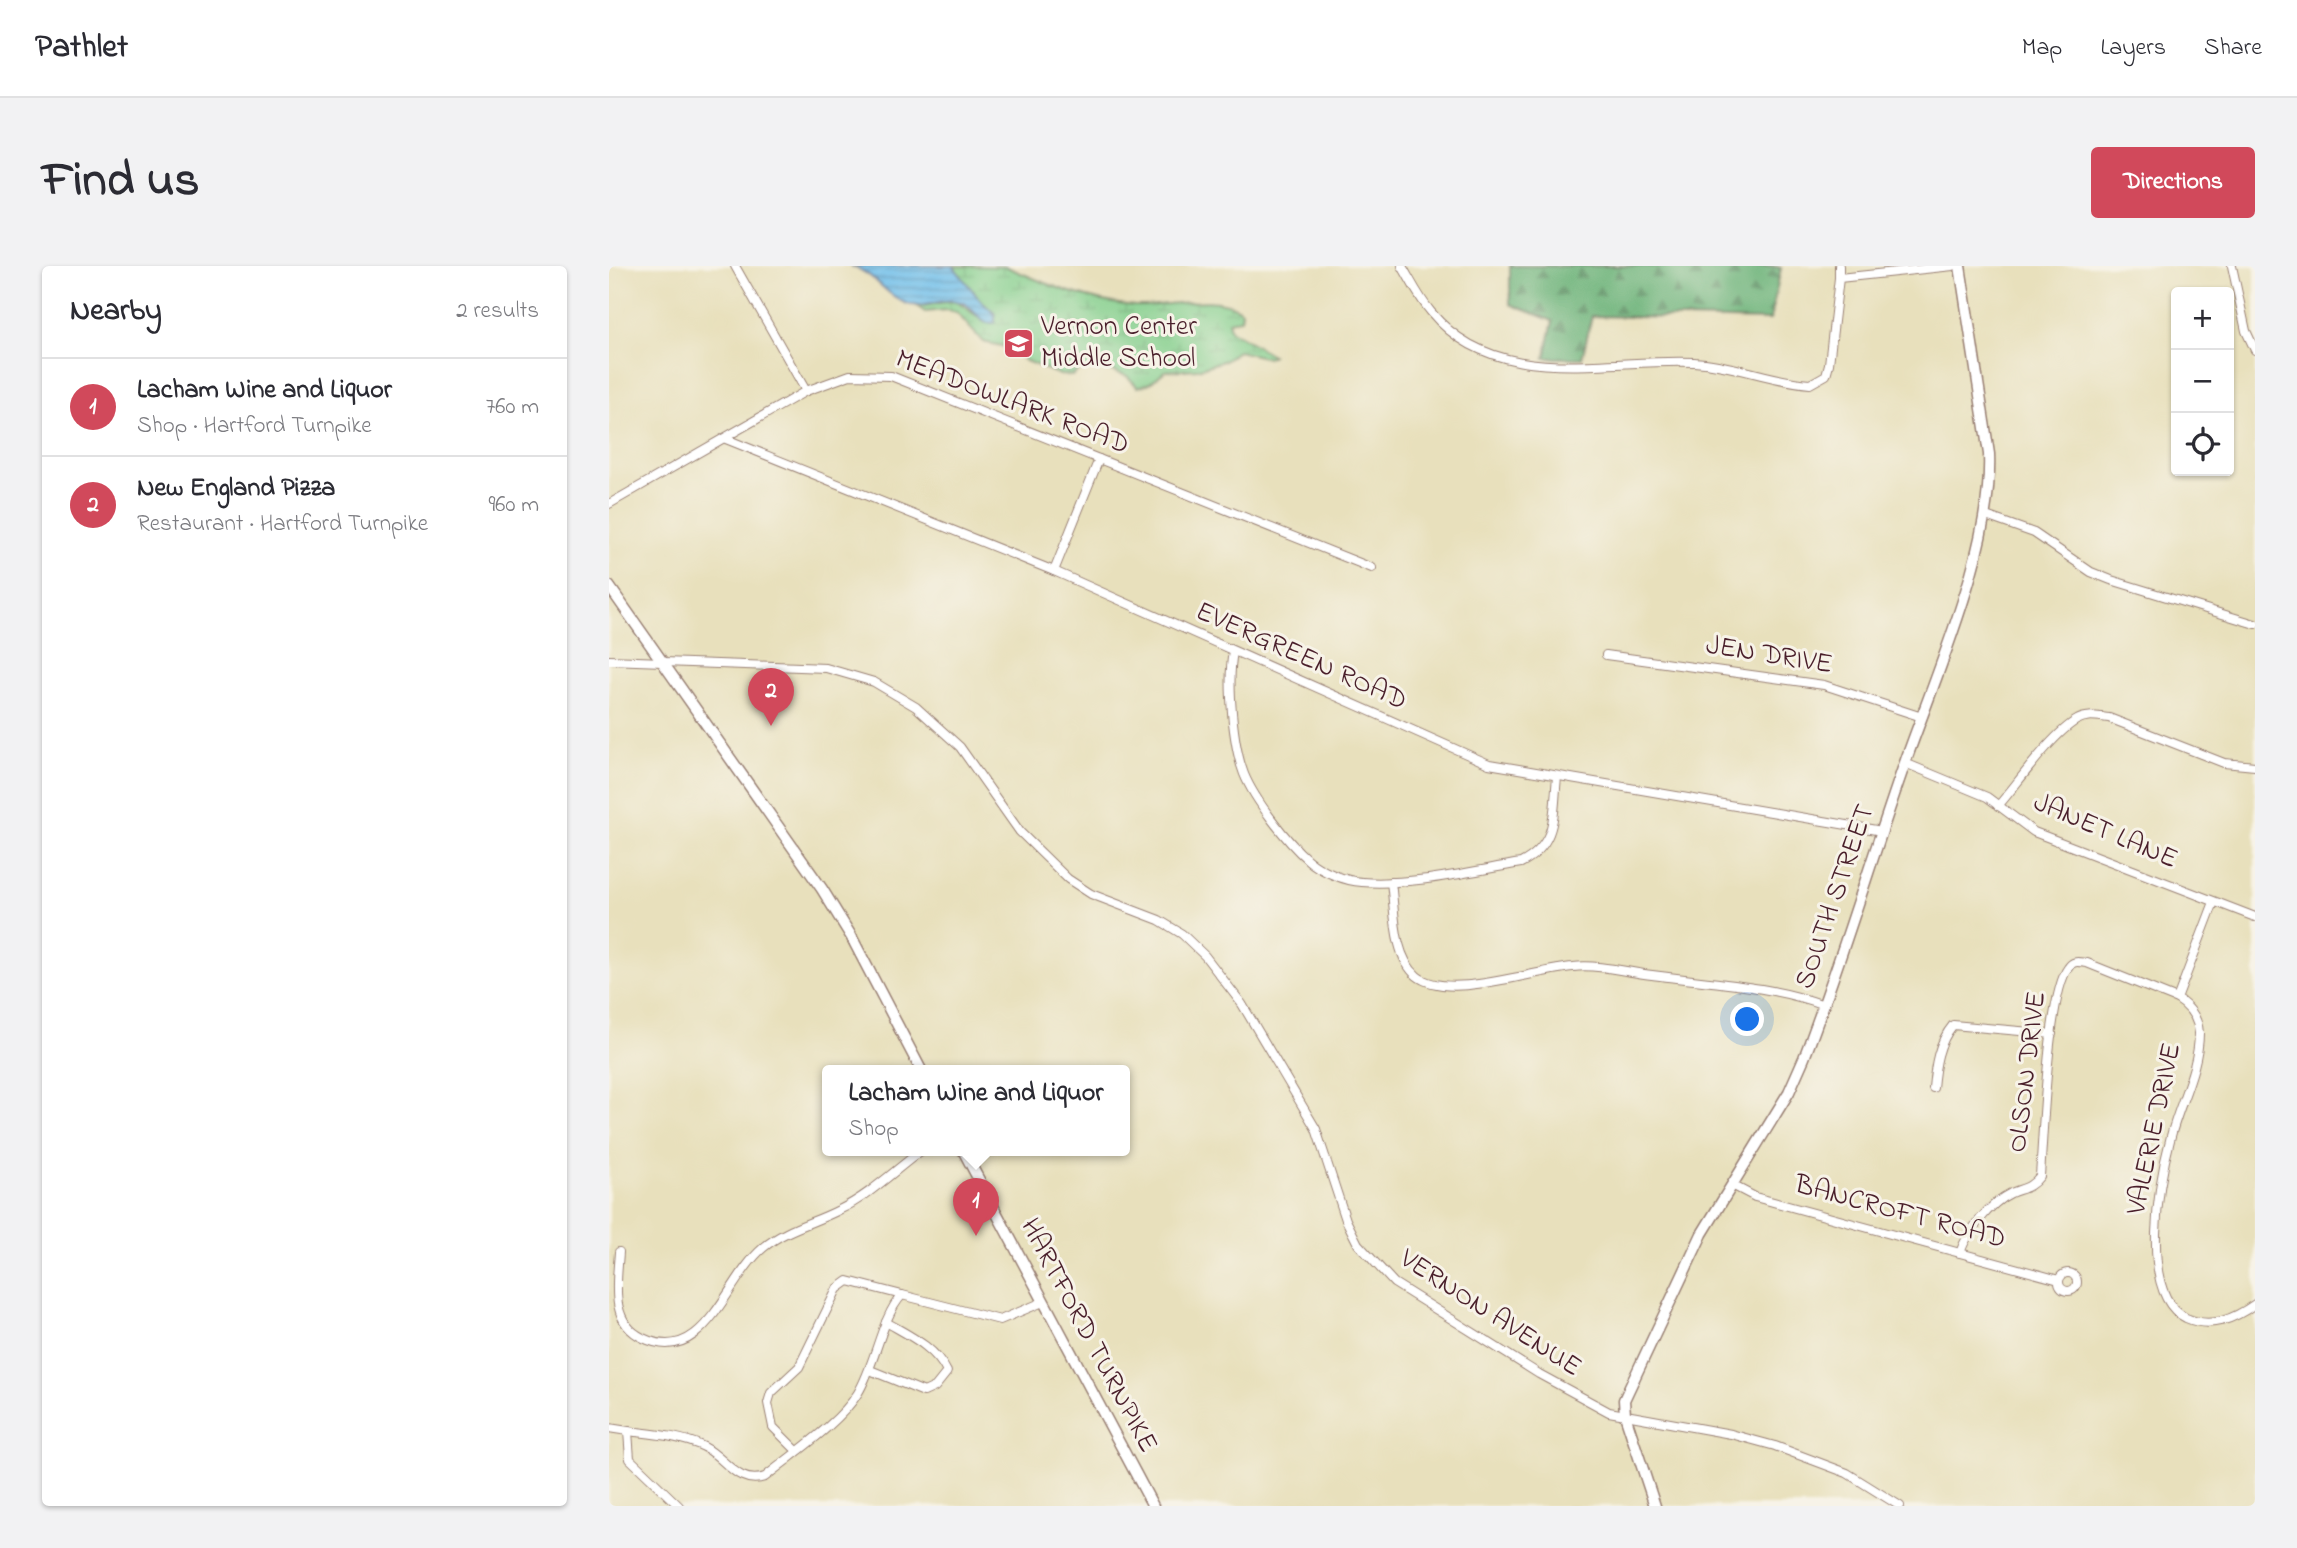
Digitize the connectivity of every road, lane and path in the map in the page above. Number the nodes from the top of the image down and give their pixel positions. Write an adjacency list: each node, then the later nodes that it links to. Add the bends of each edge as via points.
1 (735, 266): 9 (street)
2 (1402, 266): 7 (street, via 1429,310 1454,334 1522,364 1696,362 1810,384 1826,375)
3 (1839, 266): 7 (street)
4 (1953, 266): 7 (street)
5 (1960, 266): 13 (street, SOUTH STREET, via 1989,454)
6 (2232, 266): 8 (street, via 2246,331)
7 (1839, 278)
8 (2255, 350)
9 (806, 391): 10 (street, MEADOWLARK ROAD); 11 (street, MEADOWLARK ROAD, via 850,375 891,376)
10 (726, 439): 12 (street, MEADOWLARK ROAD); 15 (street, EVERGREEN ROAD)
11 (1099, 459): 14 (street, MEADOWLARK ROAD); 15 (street)
12 (609, 504)
13 (1986, 516): 17 (street, via 2034,533 2091,572); 22 (street, SOUTH STREET)
14 (1372, 568)
15 (1054, 571): 18 (street, EVERGREEN ROAD)
16 (609, 586): 21 (street)
17 (2255, 624)
18 (1233, 652): 25 (street, EVERGREEN ROAD, via 1489,764); 28 (street, via 1239,755 1245,775 1266,809 1308,860 1360,883)
19 (1606, 655): 22 (street, JEN DRIVE, via 1824,685)
20 (609, 660): 21 (street, VERNON AVENUE)
21 (660, 663): 34 (street, via 822,889); 47 (street, VERNON AVENUE, via 826,668 874,682 916,707 960,747 1020,832 1068,879 1091,894 1159,920 1205,956 1242,1004 1297,1093 1316,1129 1346,1220 1373,1264 1394,1283 1539,1374 1582,1399)
22 (1922, 717): 23 (street, SOUTH STREET)
23 (1905, 763): 26 (street, JANET LANE, via 1968,787); 27 (street, SOUTH STREET)
24 (2255, 766): 26 (street, via 2224,763 2109,718 2092,716 2078,719 2063,731)
25 (1557, 777): 27 (street, EVERGREEN ROAD); 28 (street, via 1548,841 1538,855 1521,863)
26 (1998, 806): 29 (street, JANET LANE, via 2034,832)
27 (1882, 831): 32 (street, SOUTH STREET)
28 (1391, 882): 32 (street, via 1406,965 1433,984 1467,985 1575,966 1771,991)
29 (2214, 902): 30 (street, JANET LANE); 31 (street)
30 (2255, 917)
31 (2177, 999): 33 (street, OLSON DRIVE, via 2076,961 2063,975); 44 (street, VALERIE DRIVE, via 2196,1018 2198,1048 2170,1137 2155,1248 2160,1278 2166,1297 2180,1315 2199,1324 2236,1316)
32 (1824, 1005): 38 (street, SOUTH STREET, via 1789,1092)
33 (2052, 1034): 35 (street, via 1954,1025 1945,1034); 40 (street, OLSON DRIVE, via 2040,1176 2029,1188 2010,1194 1989,1210)
34 (918, 1065)
35 (1933, 1088)
36 (914, 1156): 39 (street, via 853,1202 761,1249 700,1330 683,1344 662,1345 625,1326 618,1310)
37 (966, 1156): 43 (street, HARTFORD TURNPIKE)
38 (1732, 1185): 40 (street, BANCROFT ROAD, via 1755,1197); 47 (street, SOUTH STREET, via 1702,1234 1633,1378 1624,1400)
39 (619, 1252)
40 (1960, 1253): 41 (street, BANCROFT ROAD)
41 (2059, 1280)
42 (902, 1295): 43 (street, via 999,1320); 45 (street, via 892,1305); 50 (street, via 848,1281 837,1289 799,1367 771,1393 768,1403 773,1427)
43 (1043, 1302): 52 (street, HARTFORD TURNPIKE)
44 (2255, 1304)
45 (886, 1322): 46 (street); 46 (street, via 926,1345 947,1372 924,1392)
46 (870, 1370): 50 (street, via 856,1396)
47 (1625, 1415): 53 (street, SOUTH STREET); 54 (street, VERNON AVENUE, via 1775,1446 1847,1473)
48 (609, 1428): 49 (street)
49 (628, 1432): 50 (street, via 704,1447 736,1473 756,1480); 51 (street, via 630,1460)
50 (796, 1450)
51 (679, 1506)
52 (1153, 1506)
53 (1655, 1506)
54 (1900, 1506)

